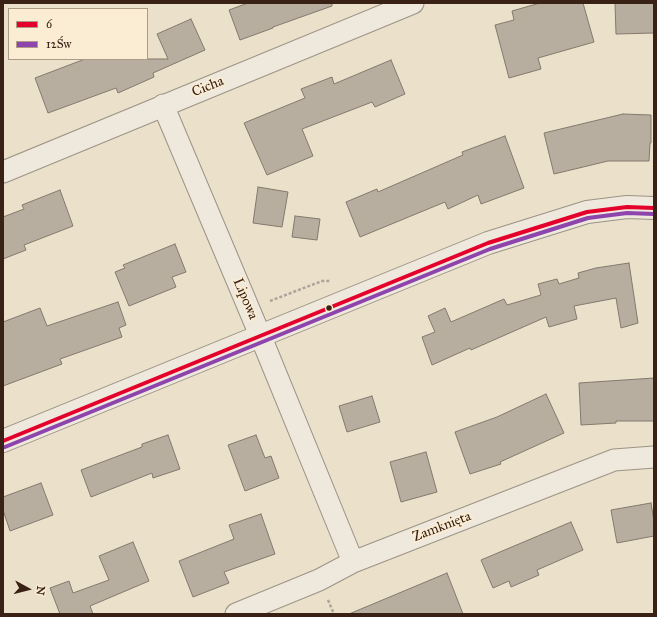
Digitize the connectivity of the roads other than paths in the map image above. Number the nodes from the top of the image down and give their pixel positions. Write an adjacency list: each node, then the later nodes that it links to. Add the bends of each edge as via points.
1 (413, 3): 2 (street, Cicha)
2 (163, 105): 3 (street, Cicha); 5 (street, Lipowa)
3 (3, 172)
4 (654, 208): 5 (street, via 587,212 536,227 488,243)
5 (261, 335): 6 (street); 8 (street, Lipowa)
6 (3, 441)
7 (654, 457): 8 (street, Zamknięta, via 614,460)
8 (352, 562): 9 (street, Zamknięta, via 319,580)
9 (236, 614)

